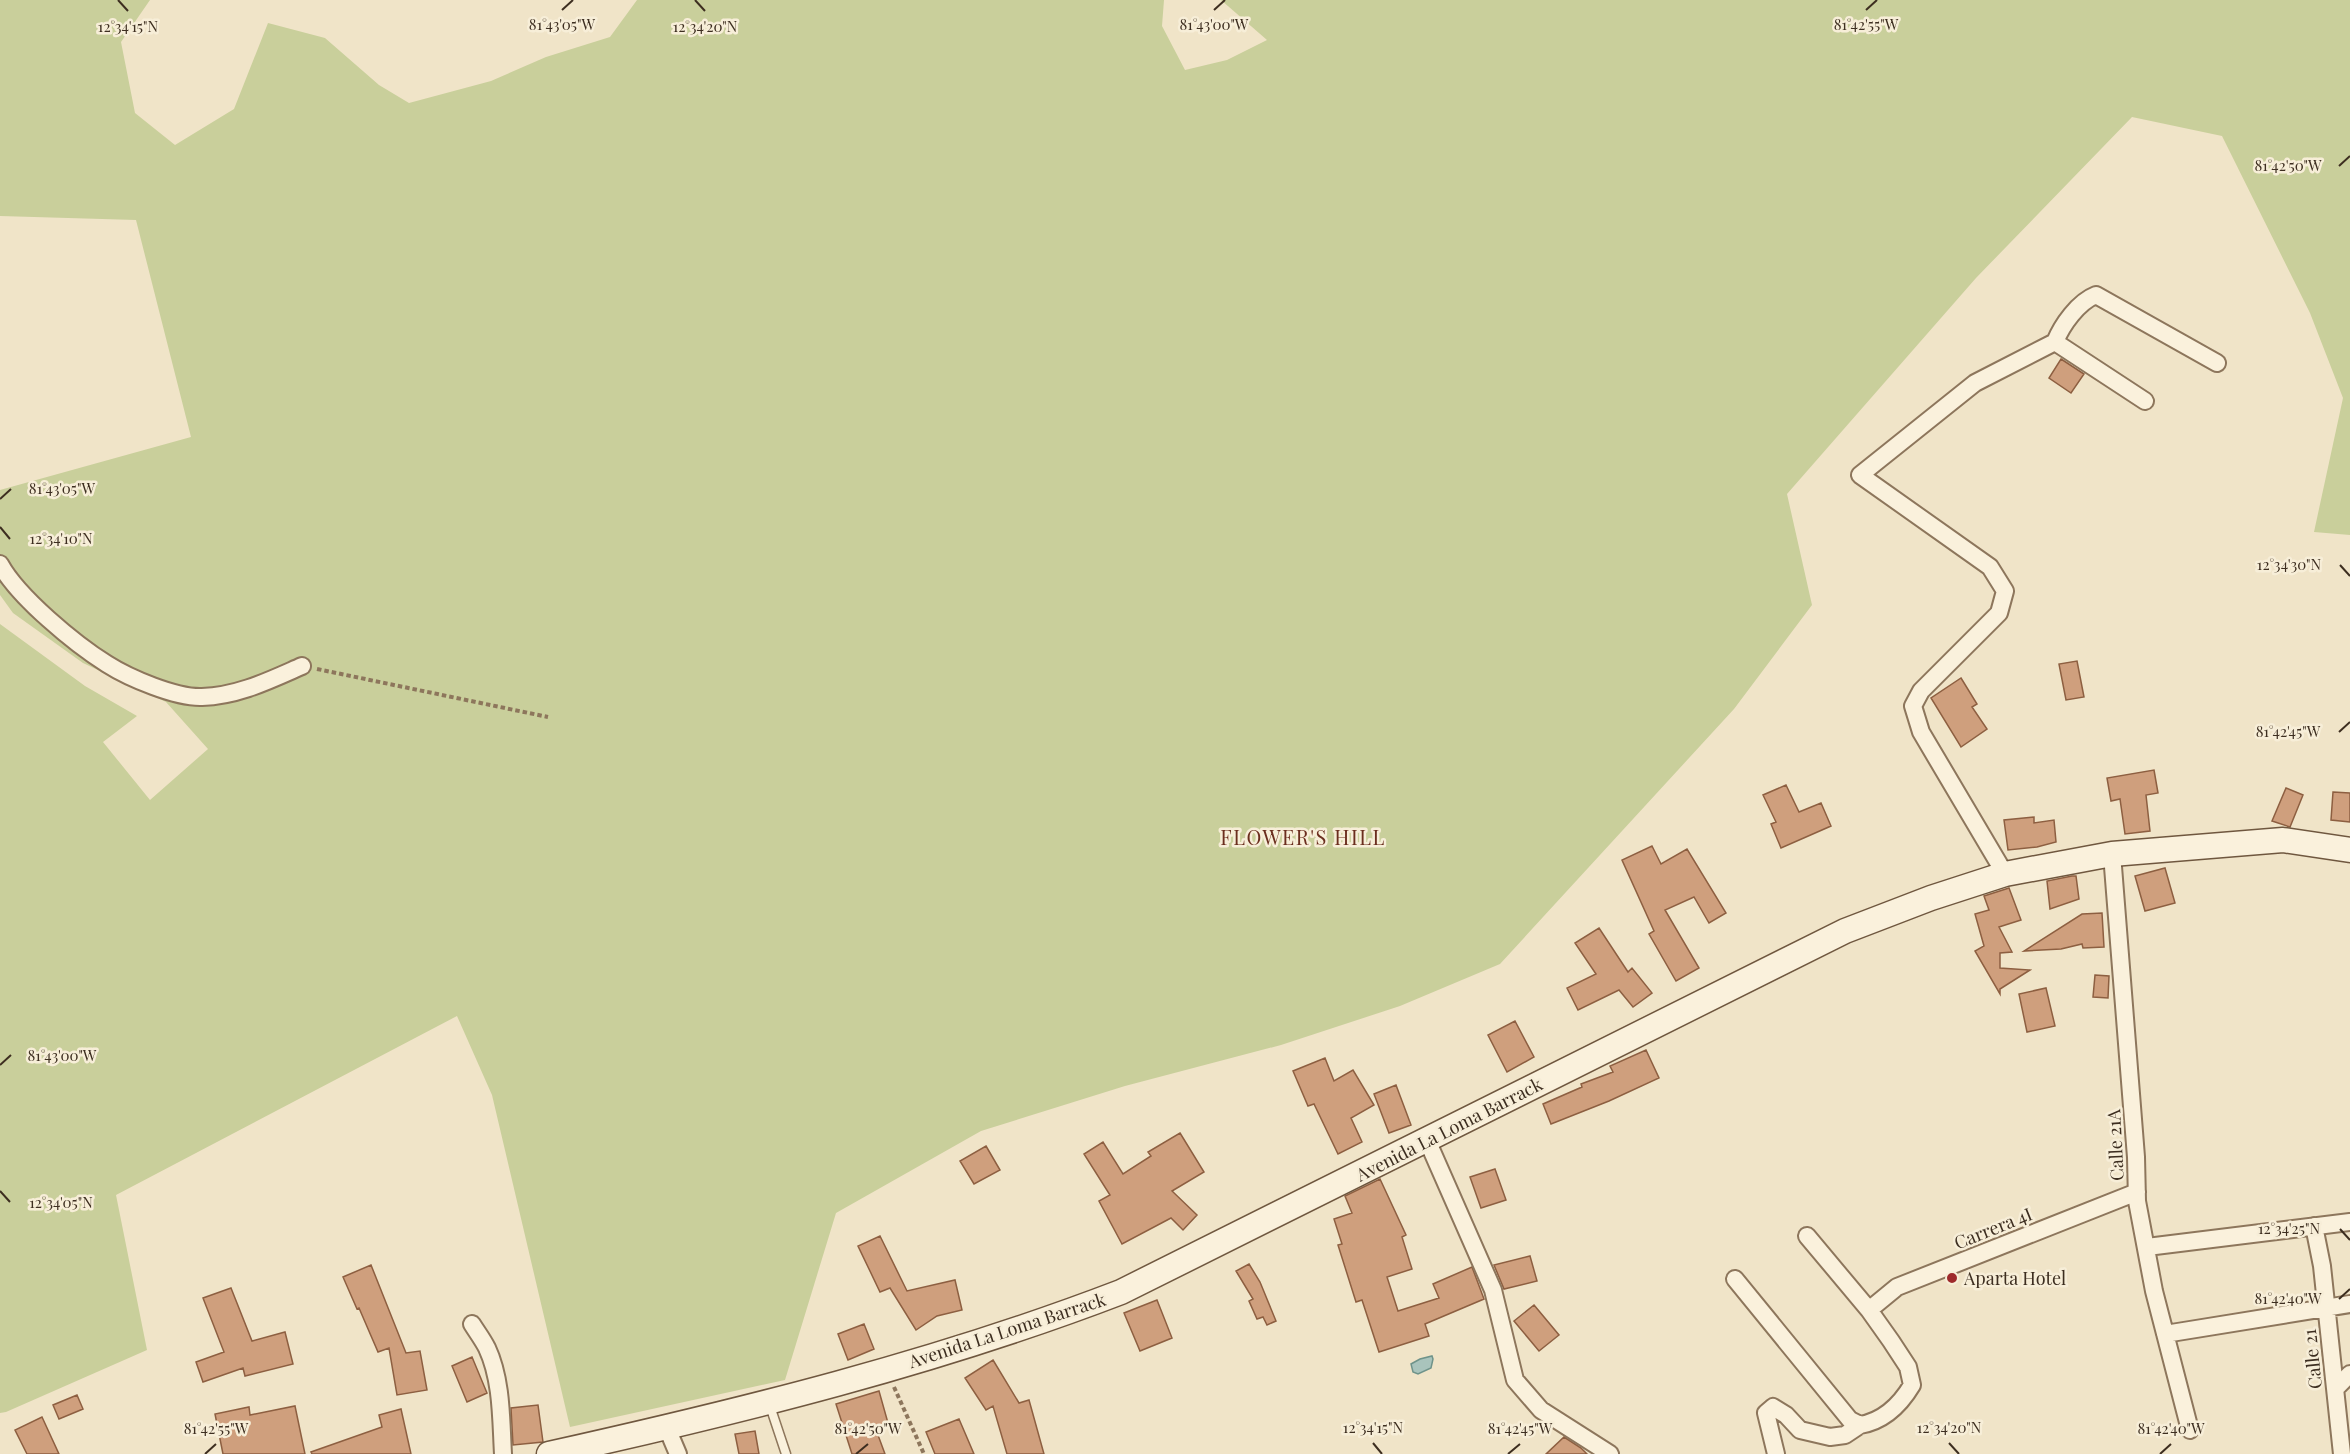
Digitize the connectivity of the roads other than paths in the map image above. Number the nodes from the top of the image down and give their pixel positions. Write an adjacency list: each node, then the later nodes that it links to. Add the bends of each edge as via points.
1 (2055, 342): 2 (street, via 2060,329 2088,298 2096,295); 3 (street); 8 (street, via 1975,383 1860,475 1990,567 2005,591 1999,613 1921,691 1913,706 1922,732)
2 (2217, 363)
3 (2145, 401)
4 (0, 564): 5 (street, via 30,602 108,664 176,693 200,698 225,694)
5 (302, 666)
6 (2350, 850): 7 (main road, Avenida La Loma Barrack, via 2283,840)
7 (2112, 854): 8 (main road, Avenida La Loma Barrack); 10 (street, Calle 21A)
8 (2006, 874): 9 (main road, Avenida La Loma Barrack, via 1845,931)
9 (1427, 1140): 23 (main road, Avenida La Loma Barrack, via 1121,1292 1045,1321 887,1370); 31 (street, via 1493,1290 1515,1380 1541,1410)
10 (2137, 1192): 14 (street, Calle 21A); 18 (street, Carrera 4I, via 1897,1287)
11 (2350, 1222): 12 (street)
12 (2313, 1226): 14 (street); 17 (street, Calle 21)
13 (1807, 1236): 18 (street)
14 (2147, 1247): 20 (street, Calle 21A)
15 (1735, 1279): 24 (street, via 1850,1420)
16 (2350, 1304): 17 (street)
17 (2326, 1306): 20 (street); 22 (street, Calle 21)
18 (1869, 1310): 24 (street, via 1908,1367 1912,1385 1903,1400 1878,1421)
19 (472, 1324): 27 (street, via 487,1348 493,1370)
20 (2165, 1334): 26 (street, Calle 21A)
21 (2350, 1374): 22 (street)
22 (2335, 1389): 33 (street, Calle 21)
23 (768, 1401): 25 (main road, Avenida La Loma Barrack); 30 (lane)
24 (1860, 1425): 32 (street, via 1845,1435 1830,1437 1800,1430 1773,1407 1766,1413)
25 (667, 1428): 28 (main road, Avenida La Loma Barrack); 29 (street)
26 (2190, 1430)
27 (503, 1454)
28 (549, 1454)
29 (678, 1454)
30 (786, 1454)
31 (1610, 1454)
32 (1776, 1454)
33 (2343, 1454)

